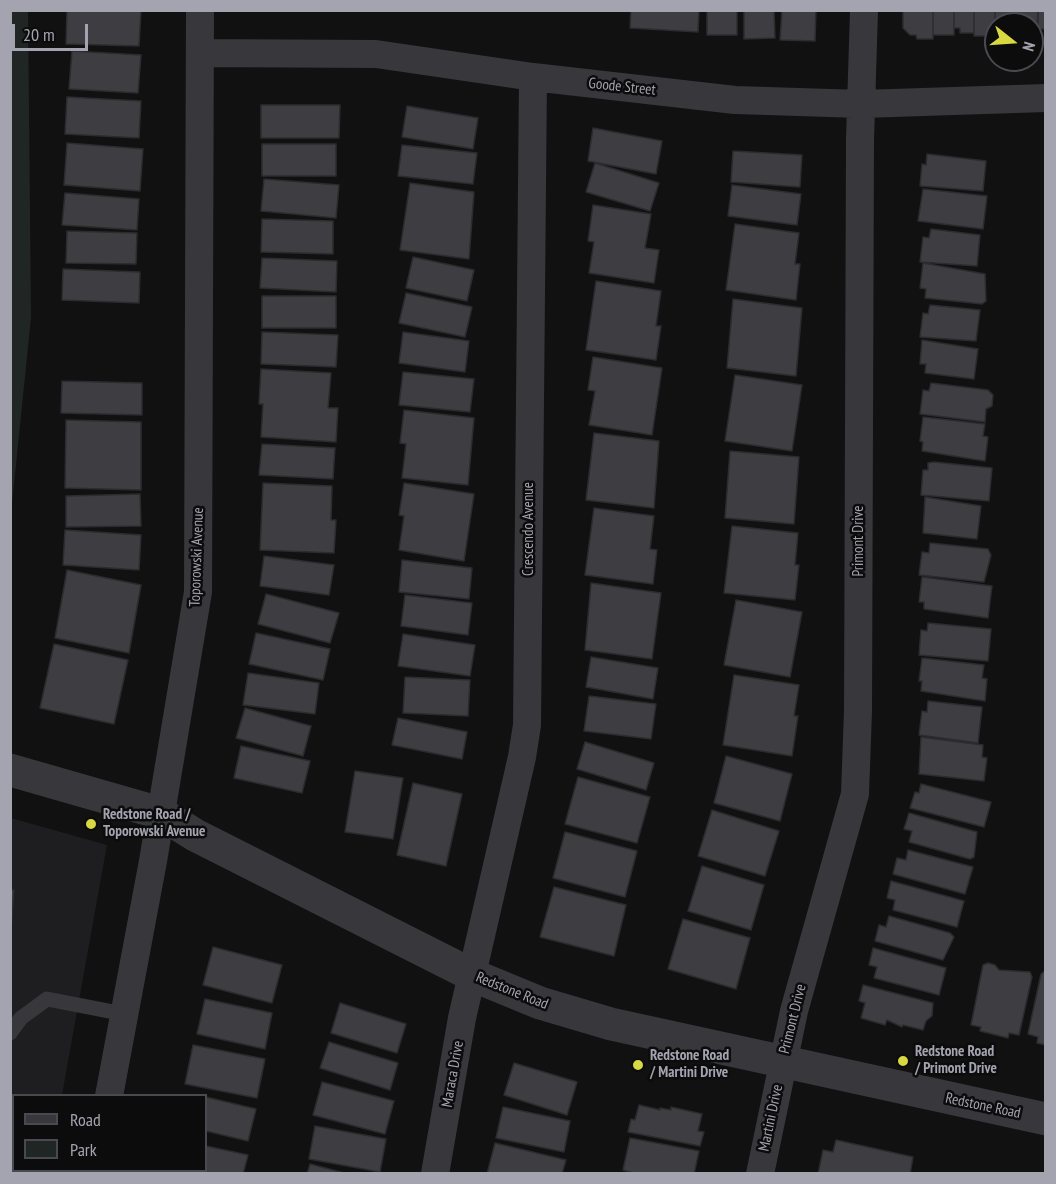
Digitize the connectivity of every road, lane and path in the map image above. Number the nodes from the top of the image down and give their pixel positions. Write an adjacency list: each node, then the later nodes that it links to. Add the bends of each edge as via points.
1 (200, 10): 3 (street, Toporowski Avenue)
2 (864, 10): 6 (street, Primont Drive)
3 (200, 53): 4 (street, Goode Street, via 376,54); 8 (street, Toporowski Avenue, via 198,592)
4 (532, 77): 6 (street, Goode Street, via 735,100); 9 (street, Crescendo Avenue, via 527,725)
5 (1046, 98): 6 (street, Goode Street)
6 (862, 104): 12 (street, Primont Drive, via 855,794)
7 (10, 770): 8 (street, Redstone Road)
8 (160, 813): 9 (street, Redstone Road, via 195,835); 10 (street, Toporowski Avenue)
9 (472, 975): 12 (street, Redstone Road, via 575,1015); 15 (street, Maraca Drive)
10 (124, 1014): 11 (lane, via 47,999 21,1018); 13 (street, Toporowski Avenue)
11 (10, 1033)
12 (783, 1063): 14 (street, Redstone Road); 16 (street, Martini Drive)
13 (109, 1094)
14 (1046, 1119)
15 (435, 1173)
16 (760, 1173)

